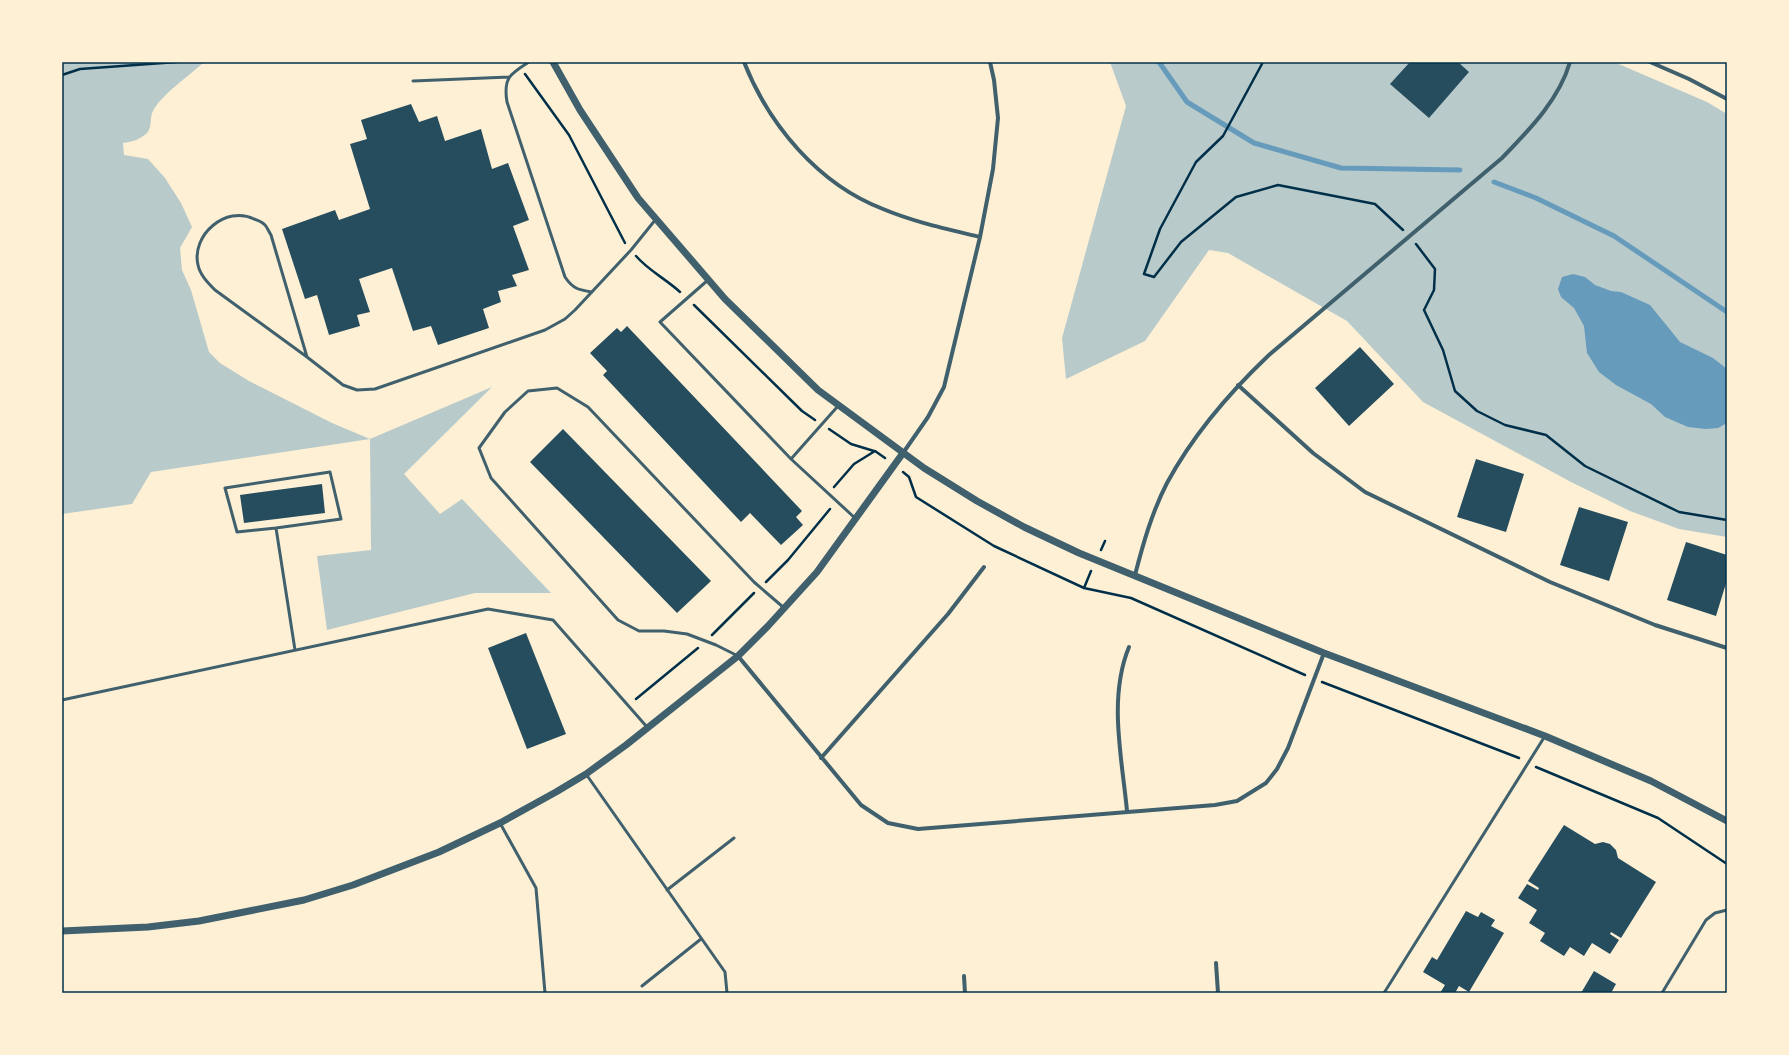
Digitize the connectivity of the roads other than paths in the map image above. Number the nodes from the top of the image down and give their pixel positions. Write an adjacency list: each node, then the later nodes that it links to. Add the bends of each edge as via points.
1 (529, 62): 7 (lane)
2 (553, 62): 10 (street, via 580,110 638,198)
3 (744, 62): 11 (street, via 766,108 787,137 811,162 846,190 881,209 918,222)
4 (990, 62): 11 (street, via 998,118 993,169)
5 (1570, 62): 15 (street, via 1554,95 1535,124 1502,158)
6 (1650, 62): 9 (street)
7 (509, 76): 8 (lane); 13 (lane, via 504,88 506,102 560,264 570,285 575,289)
8 (413, 81)
9 (1727, 99)
10 (656, 219): 12 (street); 13 (lane)
11 (980, 237): 17 (street, via 944,387 928,417)
12 (708, 280): 16 (street, via 793,367); 18 (lane, via 660,322)
13 (592, 292): 14 (lane, via 564,319 545,330 375,389 357,390 343,385)
14 (307, 357): 14 (lane, via 271,235 264,224 250,217 231,216 215,223 204,235 196,251 198,266 204,279 215,290)
15 (1238, 385): 22 (street, via 1189,447 1167,484 1147,530); 25 (street, via 1313,453 1365,492 1550,582 1655,625)
16 (838, 406): 17 (street); 18 (lane)
17 (903, 453): 19 (street); 22 (street, via 1024,528)
18 (791, 459): 19 (lane)
19 (856, 519): 23 (street, via 817,572)
20 (276, 528): 20 (lane, via 341,519 330,472 225,488 238,532); 26 (lane)
21 (984, 567): 32 (street, via 948,614)
22 (1135, 575): 27 (street)
23 (784, 608): 28 (street); 28 (lane, via 760,588 588,408 557,388 528,392 505,412 480,448 491,478 618,620 639,631 687,634)
24 (1129, 647): 34 (street, via 1122,663 1117,700)
25 (1727, 648)
26 (295, 650): 29 (lane); 30 (lane, via 488,609 553,620)
27 (1324, 653): 31 (street); 34 (street, via 1288,748 1278,769 1266,783 1237,801)
28 (738, 656): 30 (street); 32 (street)
29 (62, 700)
30 (648, 728): 33 (street)
31 (1545, 736): 35 (street, via 1652,780); 49 (lane)
32 (820, 758): 34 (street, via 861,805 888,823 918,829)
33 (586, 774): 36 (street); 38 (lane)
34 (1127, 811)
35 (1727, 821)
36 (500, 823): 40 (street, via 439,852 353,885 304,900 199,921 148,927); 45 (lane, via 536,888)
37 (734, 838): 38 (lane)
38 (668, 890): 41 (lane)
39 (1727, 910): 50 (lane, via 1715,913 1706,920)
40 (62, 931)
41 (701, 939): 44 (lane); 46 (lane, via 725,972)
42 (1216, 963): 48 (street)
43 (964, 976): 47 (street)
44 (642, 986)
45 (545, 993)
46 (727, 993)
47 (966, 993)
48 (1218, 993)
49 (1384, 993)
50 (1662, 993)

